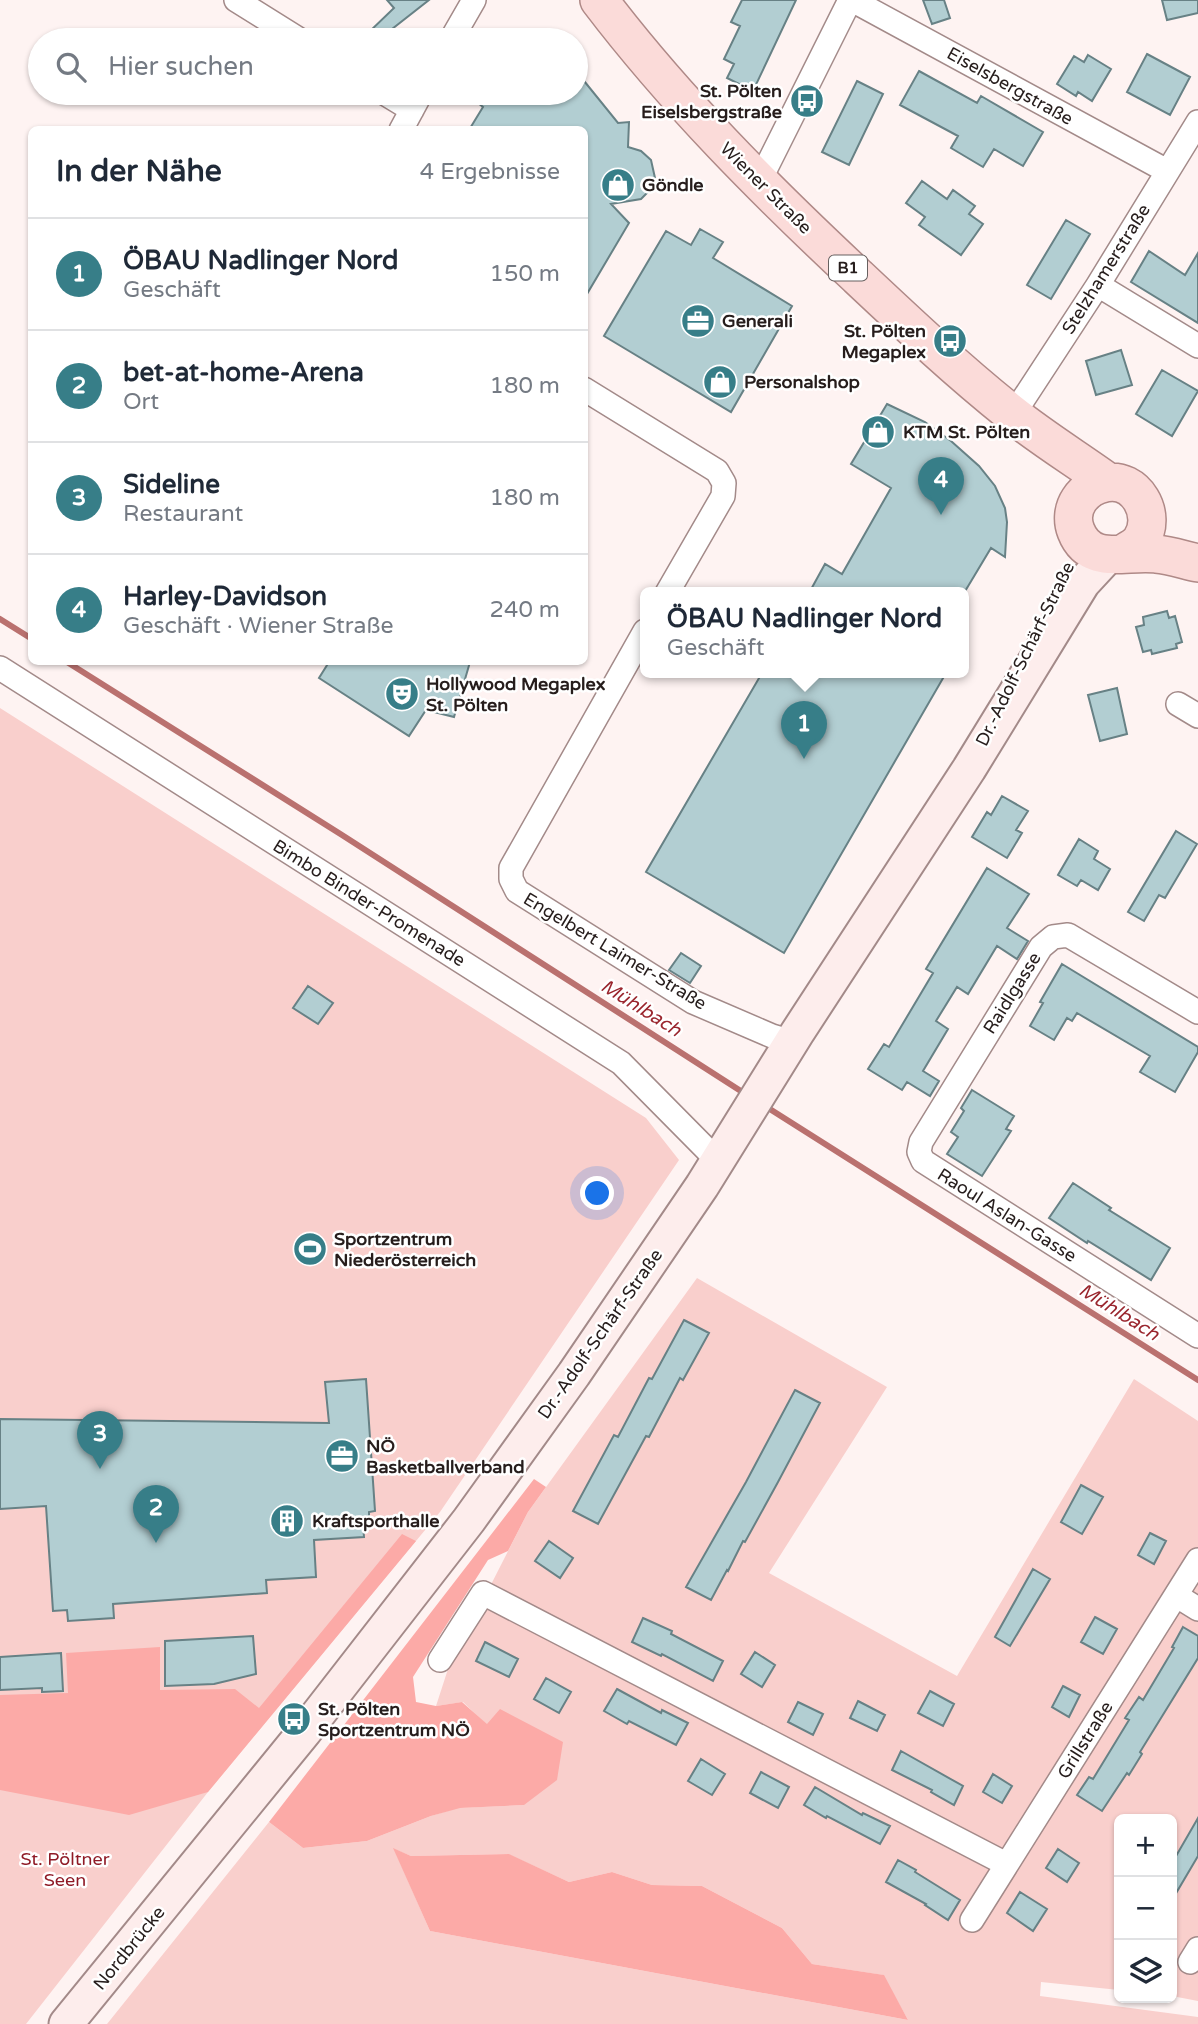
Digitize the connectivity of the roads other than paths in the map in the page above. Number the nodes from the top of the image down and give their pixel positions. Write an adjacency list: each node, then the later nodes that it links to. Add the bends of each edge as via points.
1 (236, 0): 5 (street)
2 (474, 0): 6 (street)
3 (599, 0): 9 (main road, Wiener Straße / B1, via 684,103)
4 (851, 0): 8 (street, Eiselsbergstraße); 9 (street)
5 (281, 28)
6 (458, 28)
7 (1198, 122): 8 (street, Stelzhamerstraße)
8 (1167, 171): 10 (street, Stelzhamerstraße)
9 (759, 182): 13 (main road, Wiener Straße / B1, via 919,334)
10 (1098, 285): 11 (street); 13 (street, Stelzhamerstraße)
11 (1198, 346)
12 (588, 391): 19 (street, via 717,471 723,483 723,496)
13 (1013, 415): 14 (main road, Wiener Straße / B1); 16 (main road, Wiener Straße / B1, via 1058,466)
14 (1108, 482): 15 (main road, B1, via 1121,483 1135,492); 16 (main road, via 1084,493)
15 (1147, 514): 16 (main road, via 1146,528 1136,546); 17 (main road, B1)
16 (1097, 538): 18 (main road); 25 (street, Dr.-Adolf-Schärf-Straße, via 1083,583)
17 (1198, 544)
18 (1198, 563)
19 (670, 587)
20 (640, 640): 25 (street, Engelbert Laimer-Straße, via 511,867 511,879 517,891 693,1002)
21 (0, 668): 26 (street, Bimbo Binder-Promenade, via 621,1063)
22 (1178, 704): 23 (street)
23 (1198, 716)
24 (1198, 1012): 27 (street, Raidlgasse, via 1068,935 1053,937 1041,947 922,1142 919,1152)
25 (792, 1042): 26 (street, Dr.-Adolf-Schärf-Straße)
26 (718, 1161): 34 (street, Dr.-Adolf-Schärf-Straße, via 575,1374 469,1520)
27 (923, 1161): 28 (street, Raoul Aslan-Gasse)
28 (1198, 1336)
29 (1198, 1560): 30 (street, Grillstraße)
30 (1177, 1596): 31 (street); 33 (street, Grillstraße)
31 (1198, 1609)
32 (440, 1660): 33 (street, via 483,1593)
33 (1006, 1864): 35 (street, Grillstraße)
34 (191, 1871): 36 (street, Nordbrücke)
35 (972, 1920)
36 (66, 2024)

